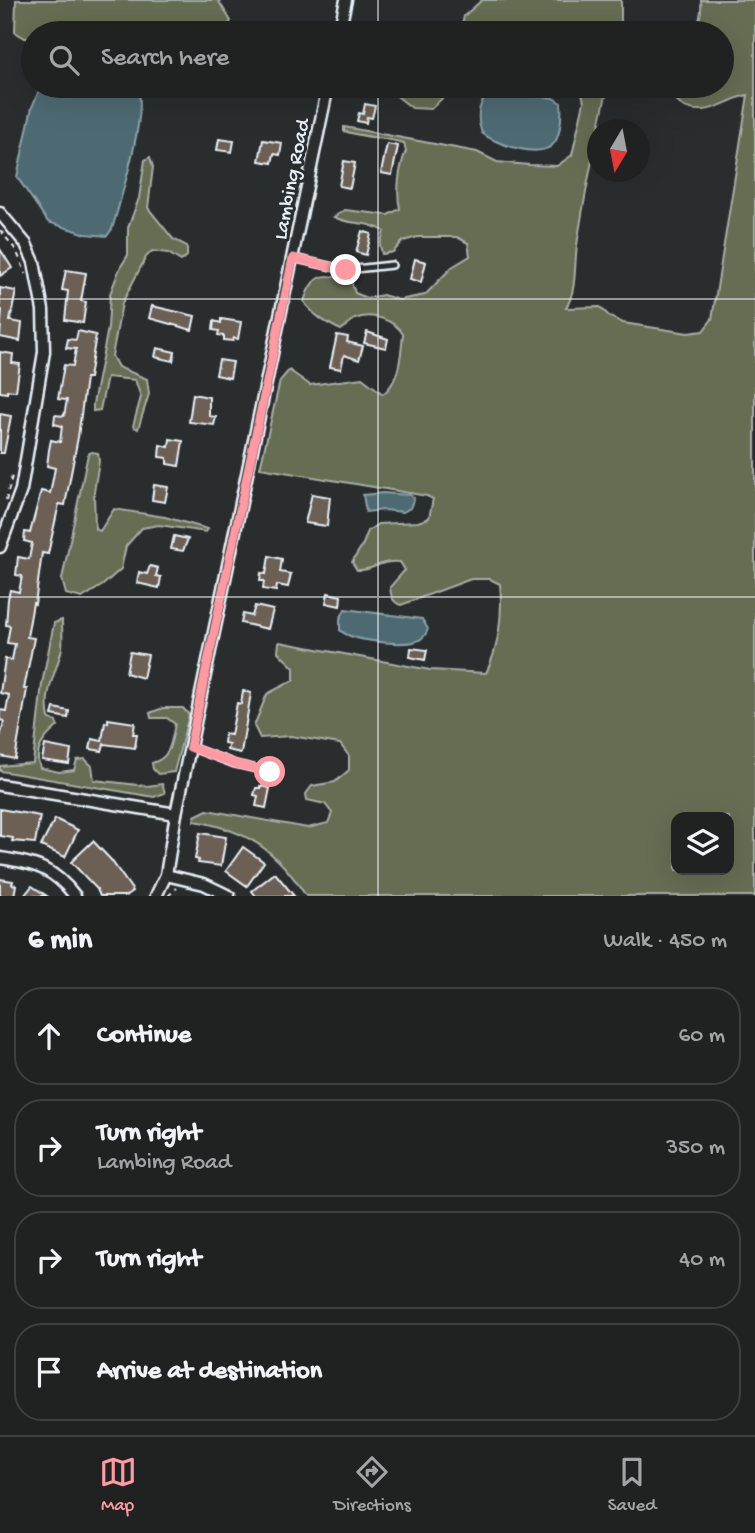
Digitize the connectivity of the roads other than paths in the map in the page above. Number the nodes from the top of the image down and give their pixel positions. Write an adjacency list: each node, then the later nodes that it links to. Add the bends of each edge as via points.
1 (346, 0): 2 (street)
2 (342, 21)
3 (326, 98): 5 (street, Lambing Road)
4 (0, 213): 7 (street, via 26,244 34,262 43,310 44,352 21,490)
5 (293, 258): 6 (lane, via 346,270); 8 (street, Lambing Road)
6 (392, 265)
7 (0, 547)
8 (190, 747): 9 (lane); 11 (street, Lambing Road)
9 (270, 772)
10 (0, 785): 11 (street)
11 (176, 814): 13 (street, Lambing Road)
12 (0, 858): 14 (street, via 53,873)
13 (166, 876): 15 (street, Lambing Road); 16 (street, via 204,884)
14 (75, 896)
15 (156, 896)
16 (229, 896)

